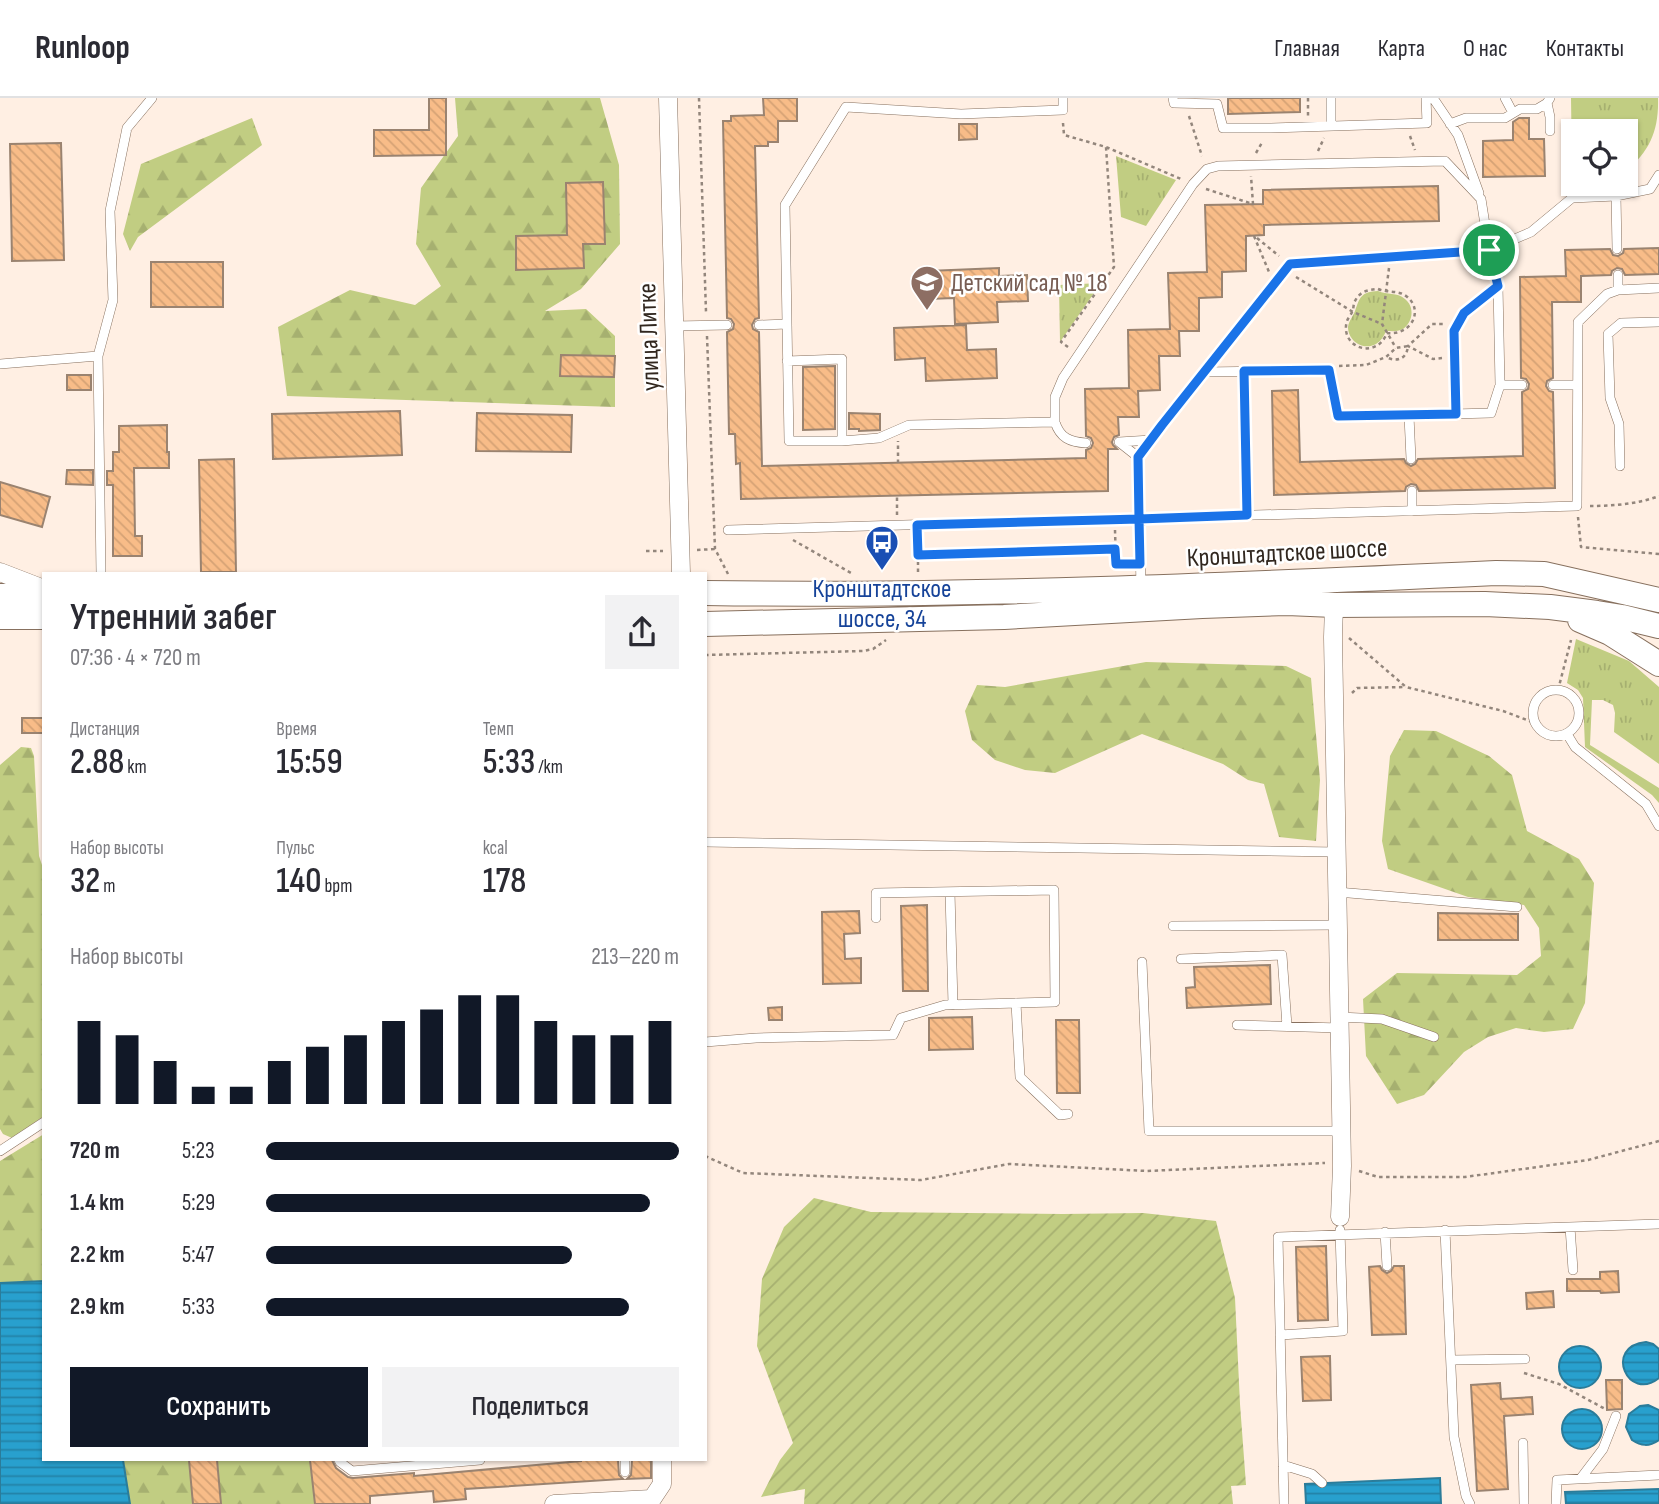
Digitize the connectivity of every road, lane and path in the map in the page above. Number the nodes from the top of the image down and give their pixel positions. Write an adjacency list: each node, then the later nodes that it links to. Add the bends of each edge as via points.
1 (152, 98): 50 (lane, via 127,128 110,211 113,300)
2 (668, 98): 45 (street, улица Литке)
3 (1063, 98): 11 (lane)
4 (1173, 98): 10 (lane, via 1174,103)
5 (1331, 98): 15 (lane)
6 (1426, 98): 13 (lane, via 1427,123)
7 (1433, 98): 14 (lane)
8 (1505, 98): 12 (lane)
9 (1548, 100): 12 (lane, via 1537,109); 16 (lane)
10 (1185, 103): 15 (lane, via 1217,104 1223,128); 20 (path)
11 (1063, 110): 17 (path, via 1064,135); 40 (lane, via 961,114 846,107 785,205)
12 (1513, 113): 14 (lane, via 1505,118 1466,118)
13 (1405, 124): 15 (lane); 18 (path)
14 (1450, 124): 26 (lane)
15 (1331, 126): 19 (path)
16 (1550, 131): 25 (path, via 1569,131)
17 (1106, 147): 22 (path); 49 (path, via 1114,267 1061,342)
18 (1420, 162): 19 (lane); 26 (lane, via 1445,161)
19 (1310, 165): 20 (lane)
20 (1207, 170): 22 (lane)
21 (1659, 175): 23 (lane, via 1650,189)
22 (1193, 184): 27 (path); 49 (lane)
23 (1638, 191)
24 (1616, 196): 25 (lane); 28 (lane)
25 (1572, 198): 29 (lane, via 1531,232)
26 (1481, 199): 29 (lane)
27 (1253, 204)
28 (1617, 249)
29 (1489, 250): 30 (lane); 34 (lane)
30 (1391, 257): 31 (lane); 37 (path)
31 (1287, 268): 33 (lane); 33 (path, via 1254,236); 38 (path)
32 (1618, 275): 36 (lane)
33 (1274, 285): 57 (lane)
34 (1498, 286): 58 (lane); 62 (lane, via 1464,313 1454,331)
35 (1659, 288): 36 (lane)
36 (1618, 290): 61 (lane, via 1607,294 1578,322)
37 (1387, 293): 38 (path, via 1378,289 1359,295); 41 (path); 46 (path, via 1405,295 1414,313 1405,331)
38 (1353, 312): 41 (path); 46 (path, via 1345,329 1356,346 1376,347)
39 (1659, 322): 72 (lane, via 1621,323 1608,334 1610,398 1619,424)
40 (787, 324): 44 (lane); 53 (lane)
41 (1382, 324): 46 (path)
42 (1432, 324): 47 (path)
43 (727, 325): 45 (lane)
44 (759, 325)
45 (674, 326): 94 (street, улица Литке)
46 (1387, 333): 48 (path)
47 (1408, 346): 48 (path); 51 (path, via 1398,360); 52 (path)
48 (1396, 348): 51 (path)
49 (1079, 354): 64 (lane, via 1055,397)
50 (98, 356): 54 (lane); 93 (lane)
51 (1386, 357): 55 (path)
52 (1433, 359)
53 (787, 361): 67 (lane, via 789,441); 67 (lane, via 842,359)
54 (0, 364)
55 (1329, 370): 56 (lane); 63 (lane, via 1338,416)
56 (1244, 371): 57 (lane); 78 (path)
57 (1204, 372): 66 (lane)
58 (1500, 385): 59 (lane); 62 (lane, via 1491,412)
59 (1522, 385)
60 (1553, 385): 61 (lane)
61 (1577, 385): 76 (lane)
62 (1456, 414): 63 (lane)
63 (1409, 416): 70 (lane)
64 (1055, 422): 65 (lane, via 909,425); 68 (lane, via 1066,439)
65 (898, 430): 67 (lane, via 879,438); 71 (path)
66 (1151, 440): 69 (lane); 69 (lane, via 1119,442)
67 (842, 441)
68 (1086, 443)
69 (1138, 457): 80 (lane)
70 (1411, 459)
71 (898, 463)
72 (1620, 466)
73 (1412, 491): 77 (lane)
74 (897, 496): 81 (path)
75 (1659, 496): 76 (path)
76 (1577, 506): 77 (lane); 90 (path, via 1581,547)
77 (1412, 511): 78 (lane)
78 (1247, 515): 80 (lane)
79 (1114, 519): 80 (lane); 82 (lane); 86 (path)
80 (1139, 519): 91 (lane)
81 (897, 525): 82 (lane); 83 (lane)
82 (917, 525): 86 (path, via 918,555)
83 (784, 528): 85 (lane); 96 (path, via 784,535)
84 (715, 530): 87 (path, via 715,549)
85 (728, 530)
86 (1115, 549): 91 (path, via 1116,564)
87 (697, 550)
88 (646, 551): 89 (path)
89 (663, 551)
90 (1659, 554)
91 (1140, 564): 99 (lane)
92 (0, 572): 98 (street)
93 (101, 572)
94 (681, 572)
95 (1544, 574): 97 (main road); 99 (main road, Кронштадтское шоссе); 103 (main road, Кронштадтское шоссе)
96 (854, 575)
97 (1659, 584)
98 (42, 588)
99 (1141, 588): 100 (main road, Кронштадтское шоссе)
100 (707, 593)
101 (0, 596): 102 (main road)
102 (42, 596)
103 (1659, 600)
104 (1334, 605): 105 (main road, Кронштадтское шоссе); 108 (main road, Кронштадтское шоссе); 120 (street)
105 (1550, 607): 109 (main road, Кронштадтское шоссе); 114 (main road, via 1611,633)
106 (0, 617): 107 (main road)
107 (42, 617)
108 (707, 624)
109 (1659, 626)
110 (1573, 632): 115 (path)
111 (1345, 635): 116 (path, via 1406,687)
112 (886, 640): 113 (path, via 863,651)
113 (707, 655)
114 (1659, 664)
115 (1558, 690): 116 (lane, via 1537,700); 117 (lane, via 1570,694 1580,715)
116 (1535, 723): 117 (lane, via 1543,733)
117 (1567, 734): 118 (lane, via 1576,747 1646,804)
118 (1659, 826)
119 (707, 842): 120 (lane)
120 (1336, 852): 122 (street)
121 (950, 892): 124 (lane, via 876,893); 129 (lane, via 1054,890 1055,1002); 130 (lane)
122 (1337, 892): 123 (lane); 125 (street)
123 (1517, 907)
124 (876, 918)
125 (1337, 925): 126 (lane); 131 (street)
126 (1173, 926)
127 (1181, 959): 133 (lane, via 1282,955)
128 (1142, 962): 138 (lane, via 1149,1131)
129 (1016, 1003): 130 (lane); 136 (lane, via 1020,1077 1060,1115)
130 (954, 1005): 135 (lane, via 901,1018 893,1035)
131 (1340, 1022): 133 (lane); 134 (lane, via 1382,1019); 138 (street)
132 (1237, 1025): 133 (lane)
133 (1287, 1026)
134 (1434, 1037)
135 (707, 1042)
136 (1068, 1115)
137 (42, 1123): 140 (lane)
138 (1341, 1131): 142 (street)
139 (1659, 1141): 142 (path, via 1588,1160 1465,1177 1378,1177)
140 (0, 1150)
141 (707, 1157): 142 (path, via 743,1173 921,1180 1009,1164 1147,1171)
142 (1342, 1166): 144 (street)
143 (1659, 1224): 145 (lane)
144 (1340, 1226): 147 (lane); 150 (lane, via 1278,1237); 150 (lane, via 1343,1331)
145 (1570, 1227): 146 (lane); 149 (lane)
146 (1445, 1230): 147 (lane); 153 (lane)
147 (1385, 1233): 148 (lane)
148 (1387, 1266)
149 (1573, 1270)
150 (1280, 1335): 161 (lane)
151 (1515, 1359): 152 (lane); 153 (lane); 154 (path, via 1525,1373 1559,1384)
152 (1525, 1359)
153 (1451, 1360): 168 (lane, via 1454,1437)
154 (1607, 1410)
155 (1616, 1416): 164 (lane, via 1603,1449)
156 (1522, 1443): 169 (lane)
157 (340, 1461): 158 (lane, via 352,1471)
158 (468, 1461)
159 (625, 1461): 162 (lane)
160 (662, 1461): 166 (street, via 662,1484 652,1499)
161 (1283, 1465): 165 (lane, via 1312,1474); 167 (lane)
162 (625, 1472)
163 (1659, 1475): 164 (lane)
164 (1581, 1478): 170 (lane, via 1557,1480)
165 (1322, 1483)
166 (554, 1504)
167 (1283, 1504)
168 (1471, 1504)
169 (1524, 1504)
170 (1556, 1504)

